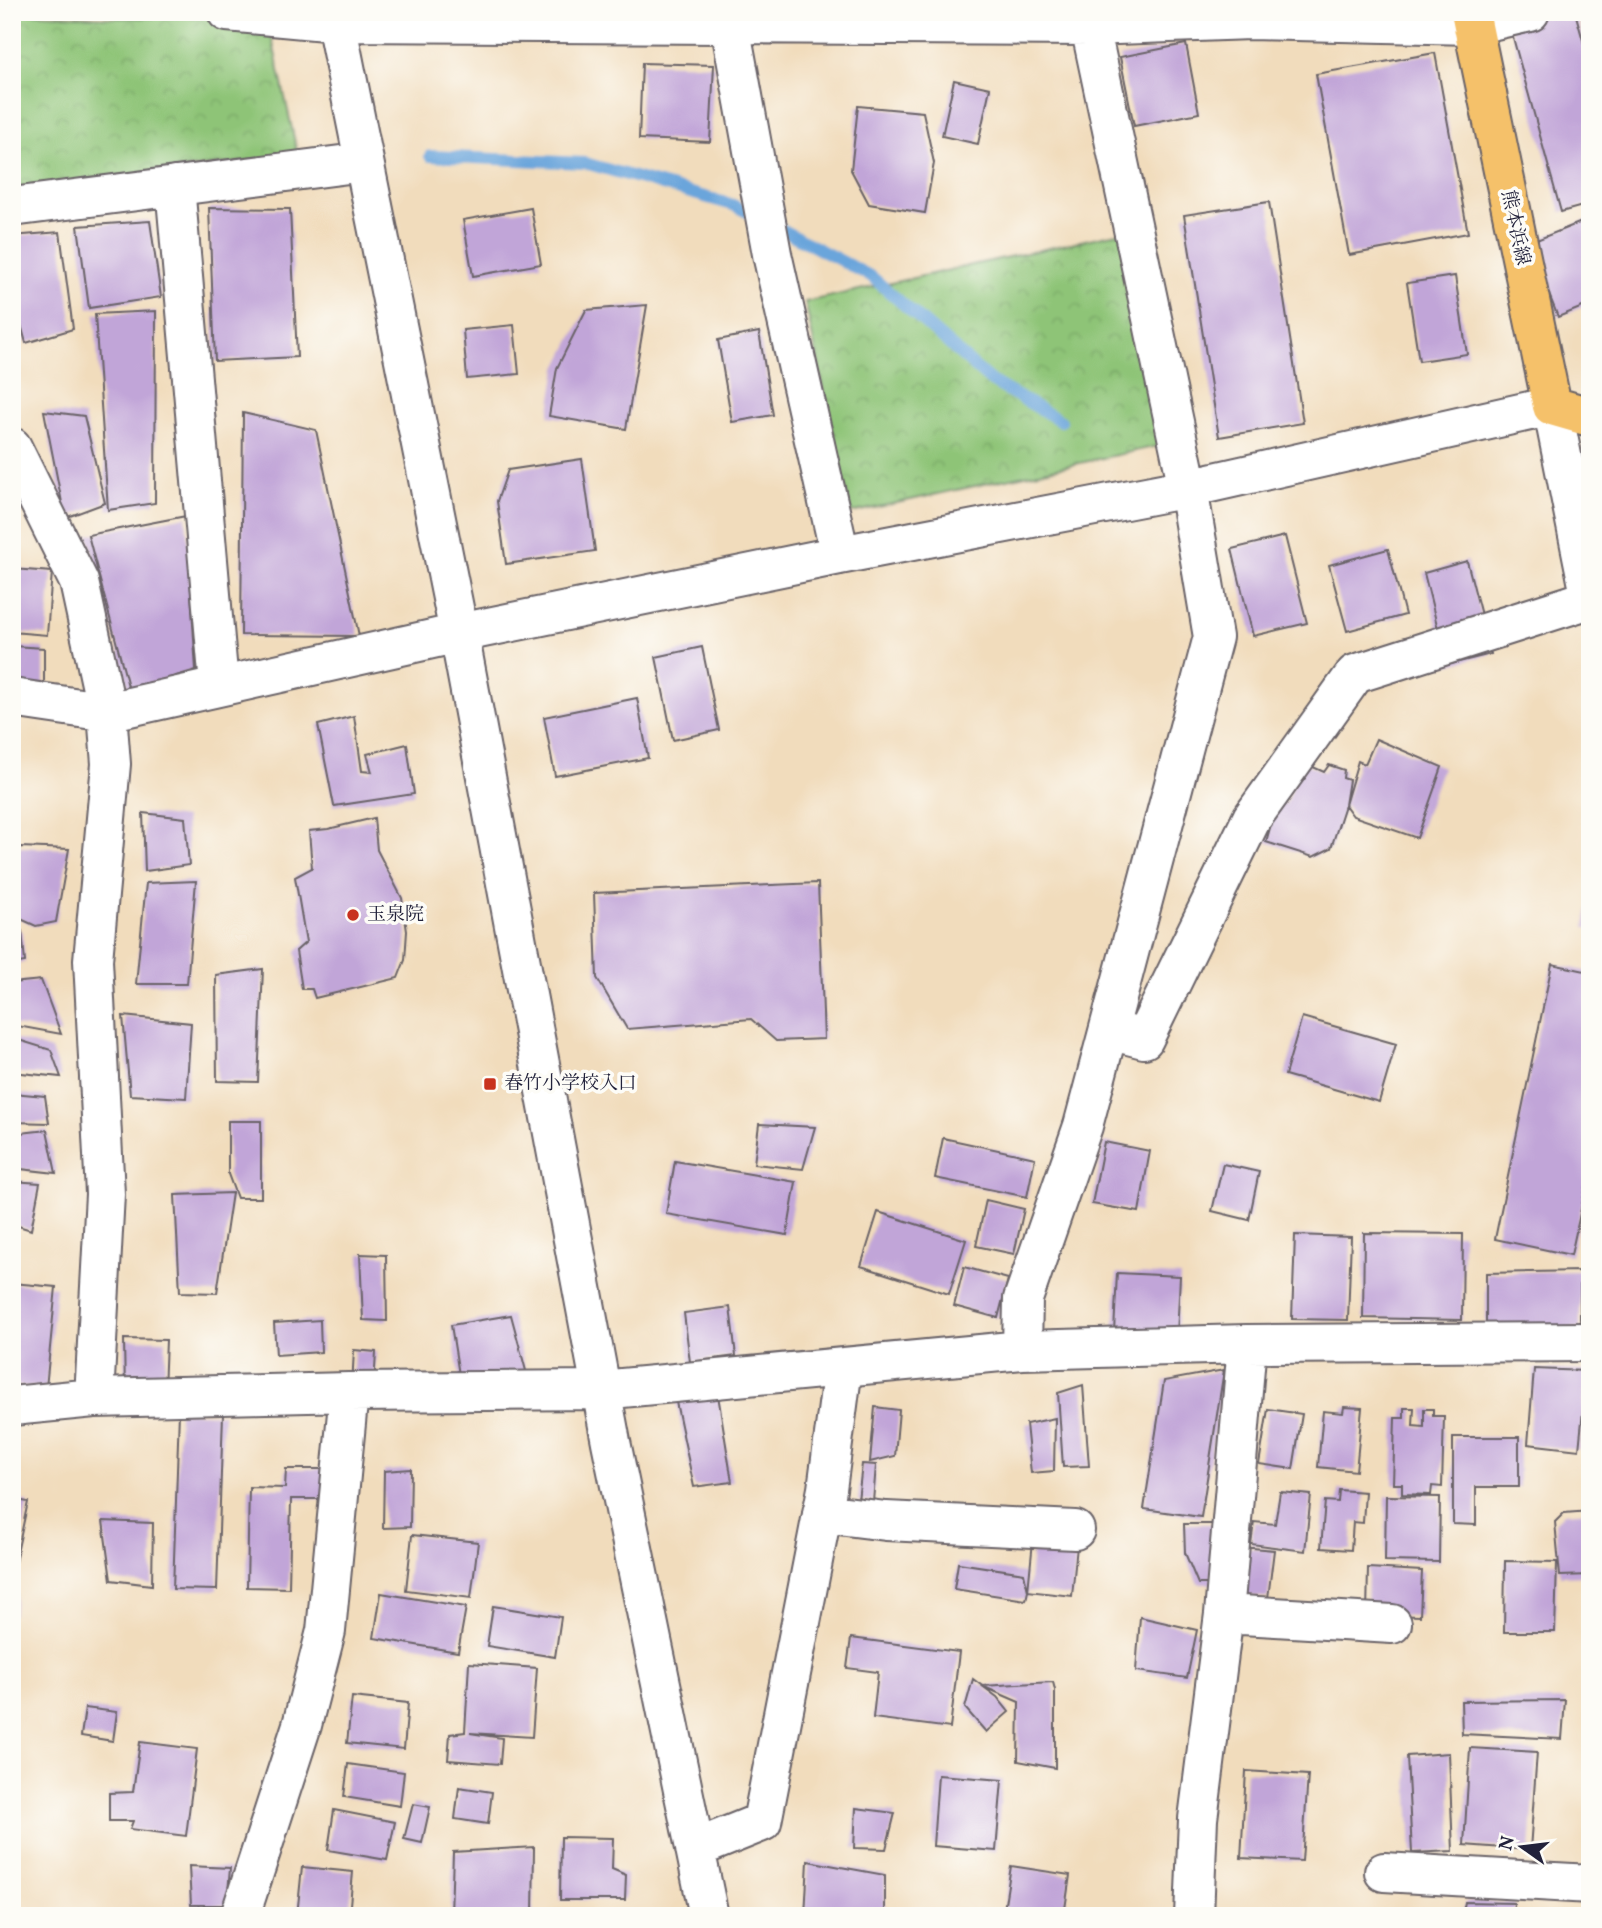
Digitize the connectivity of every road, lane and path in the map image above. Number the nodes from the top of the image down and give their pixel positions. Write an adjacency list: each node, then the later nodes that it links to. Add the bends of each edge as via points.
1 (227, 12): 3 (street)
2 (1530, 12): 4 (street)
3 (335, 17): 5 (street); 7 (street)
4 (1471, 18): 6 (street); 10 (main road, 熊本浜線)
5 (731, 19): 6 (street); 14 (street, via 772,254)
6 (1090, 26): 13 (street)
7 (364, 162): 8 (street); 16 (street)
8 (176, 186): 9 (street); 17 (street)
9 (12, 207)
10 (1552, 406): 11 (main road); 13 (street); 15 (street)
11 (1590, 417)
12 (12, 447): 19 (street, via 79,582)
13 (1188, 488): 14 (street); 20 (street, via 1213,637)
14 (840, 555): 16 (street)
15 (1590, 597): 20 (street, via 1355,674 1252,818 1144,1039)
16 (459, 633): 17 (street); 25 (street)
17 (219, 685): 19 (street)
18 (12, 698): 19 (street)
19 (107, 712): 27 (street, via 111,764 93,960 105,1194)
20 (1109, 1030): 23 (street, via 1083,1126 1023,1299)
21 (1590, 1342): 22 (street)
22 (1247, 1344): 23 (street); 31 (street)
23 (1022, 1350): 24 (street)
24 (843, 1367): 25 (street); 29 (street)
25 (601, 1390): 26 (street); 33 (street)
26 (349, 1392): 27 (street); 36 (street, via 326,1631 302,1725)
27 (94, 1398): 28 (street)
28 (12, 1405)
29 (822, 1514): 30 (street); 33 (street, via 762,1822)
30 (1075, 1530)
31 (1224, 1614): 32 (street); 38 (street, via 1198,1819)
32 (1392, 1624)
33 (695, 1849): 37 (street)
34 (1384, 1872): 35 (street)
35 (1590, 1884)
36 (240, 1916)
37 (709, 1916)
38 (1194, 1916)

